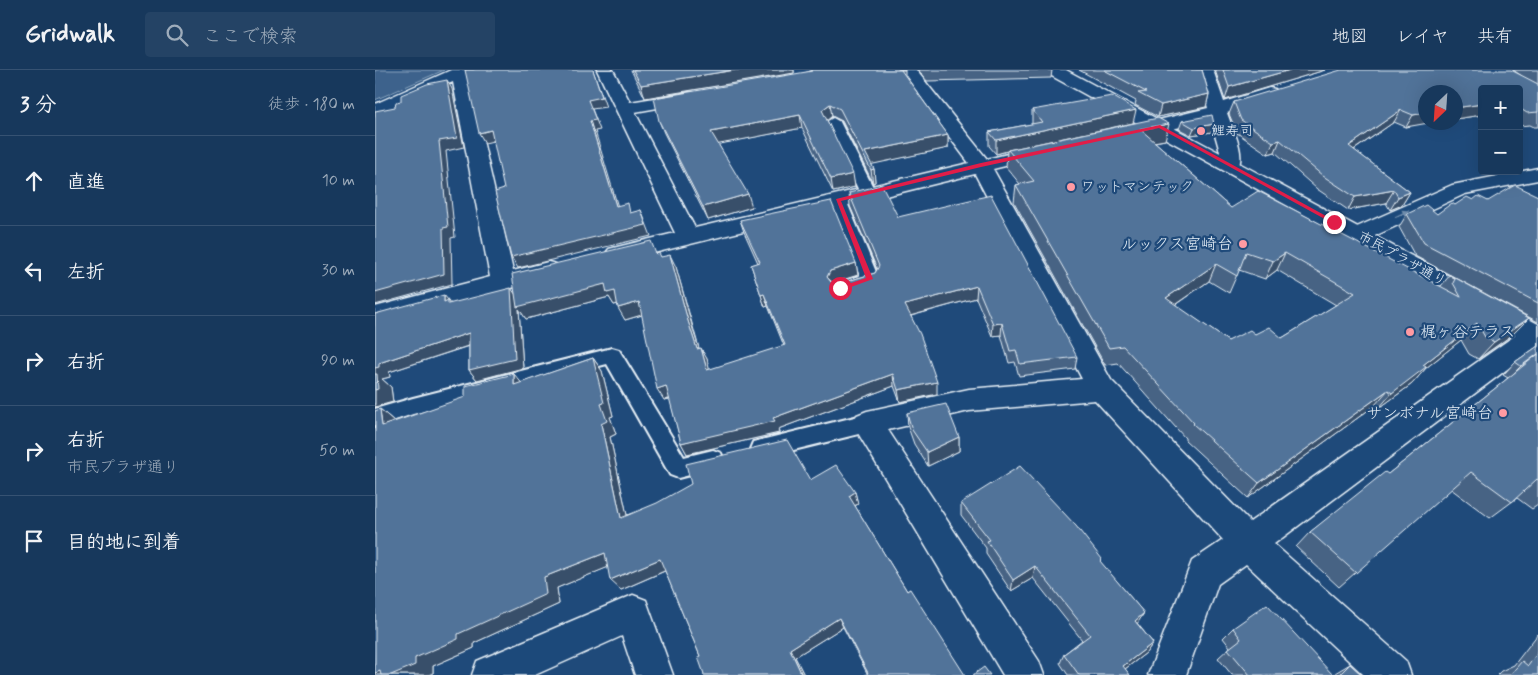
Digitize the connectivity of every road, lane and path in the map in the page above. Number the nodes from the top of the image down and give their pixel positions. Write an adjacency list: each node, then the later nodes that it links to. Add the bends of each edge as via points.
1 (607, 70): 8 (street)
2 (907, 70): 15 (street)
3 (1054, 70): 12 (street, 市民プラザ通り)
4 (1205, 70): 9 (street)
5 (462, 71): 10 (street); 24 (street)
6 (1284, 89): 9 (street)
7 (703, 95): 8 (street)
8 (624, 108): 21 (street)
9 (1219, 110): 12 (street); 16 (street, via 1230,152)
10 (375, 111)
11 (833, 122): 18 (lane)
12 (1160, 127): 13 (street); 16 (street, 市民プラザ通り)
13 (1115, 136)
14 (1057, 149): 15 (street)
15 (981, 165): 18 (street); 28 (street)
16 (1230, 165): 20 (street, 市民プラザ通り)
17 (1538, 174): 20 (street, one-way to 17, via 1459,188)
18 (868, 193): 19 (street)
19 (838, 200): 21 (street); 25 (lane, via 870,279)
20 (1358, 235): 27 (street, 市民プラザ通り)
21 (688, 236): 22 (street)
22 (600, 258)
23 (571, 265): 24 (street)
24 (503, 282): 26 (street)
25 (840, 288)
26 (375, 316)
27 (1537, 335): 31 (street)
28 (1101, 388): 30 (street, via 969,400); 31 (street)
29 (375, 418): 30 (lane, via 612,355 678,468)
30 (867, 423): 34 (street)
31 (1248, 543): 35 (street, via 1204,573); 36 (street)
32 (491, 675): 33 (street, via 633,614)
33 (654, 675)
34 (1025, 675)
35 (1167, 675)
36 (1392, 675)

